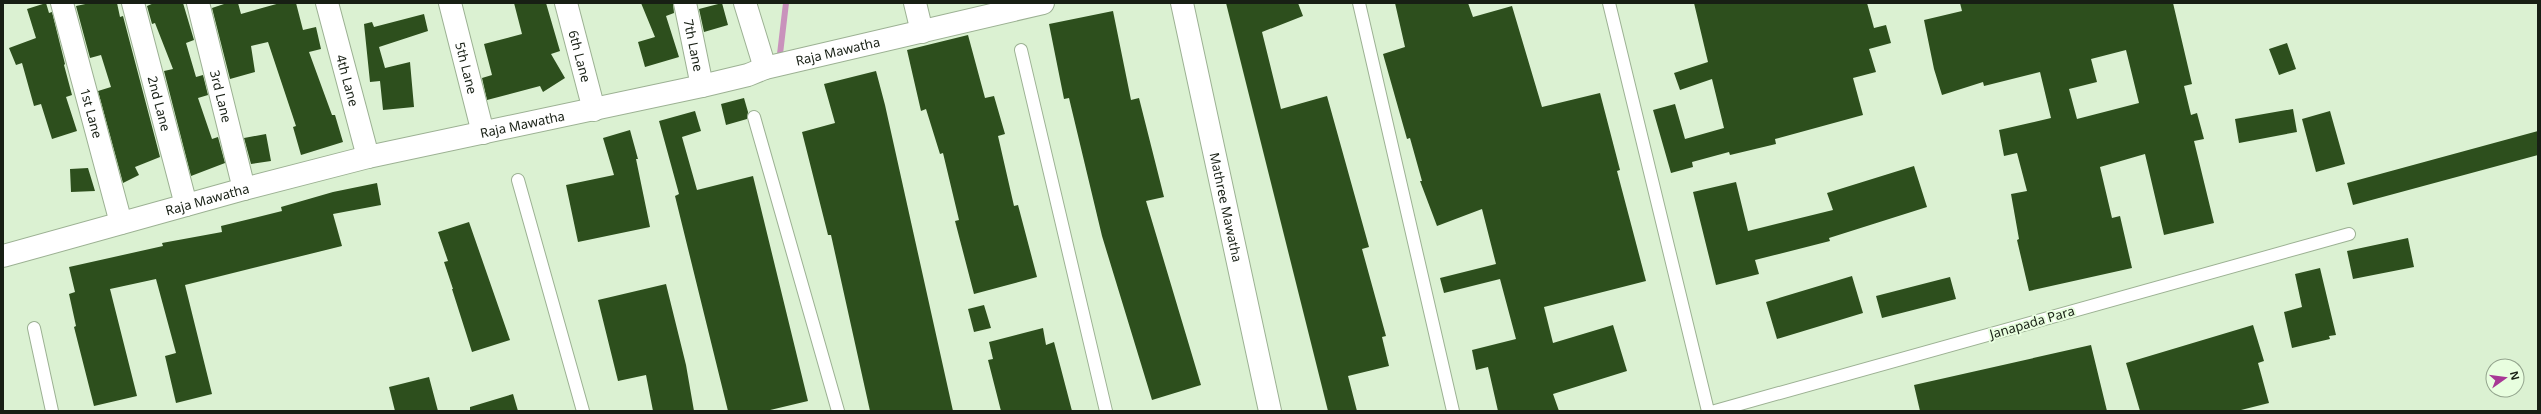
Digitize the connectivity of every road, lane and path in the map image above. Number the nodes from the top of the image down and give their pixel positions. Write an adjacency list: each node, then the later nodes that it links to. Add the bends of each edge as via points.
1 (62, 3): 25 (street, 1st Lane)
2 (133, 3): 24 (street, 2nd Lane)
3 (198, 3): 23 (street, 3rd Lane)
4 (328, 3): 21 (street, 4th Lane)
5 (450, 3): 20 (street, 5th Lane)
6 (566, 3): 18 (street, 6th Lane)
7 (685, 3): 17 (street, 7th Lane)
8 (745, 3): 16 (street)
9 (915, 3): 14 (street)
10 (1043, 3): 14 (street, Raja Mawatha)
11 (1182, 3): 33 (street, Mathree Mawatha)
12 (1360, 3): 34 (lane)
13 (1609, 3): 35 (lane)
14 (922, 32): 16 (street, Raja Mawatha)
15 (1021, 50): 32 (lane)
16 (765, 68): 17 (street, Raja Mawatha, via 748,75)
17 (702, 86): 18 (street, Raja Mawatha)
18 (594, 110): 20 (street, Raja Mawatha)
19 (754, 117): 31 (lane)
20 (483, 133): 21 (street, Raja Mawatha)
21 (368, 157): 23 (street, Raja Mawatha)
22 (518, 180): 30 (lane)
23 (244, 189): 24 (street, Raja Mawatha)
24 (186, 205): 25 (street, Raja Mawatha)
25 (121, 223): 27 (street, Raja Mawatha)
26 (2349, 234): 36 (lane, Janapada Para)
27 (3, 256)
28 (34, 328): 29 (lane)
29 (52, 411)
30 (583, 411)
31 (838, 411)
32 (1106, 411)
33 (1270, 411)
34 (1453, 411)
35 (1708, 411)
36 (1715, 411)

